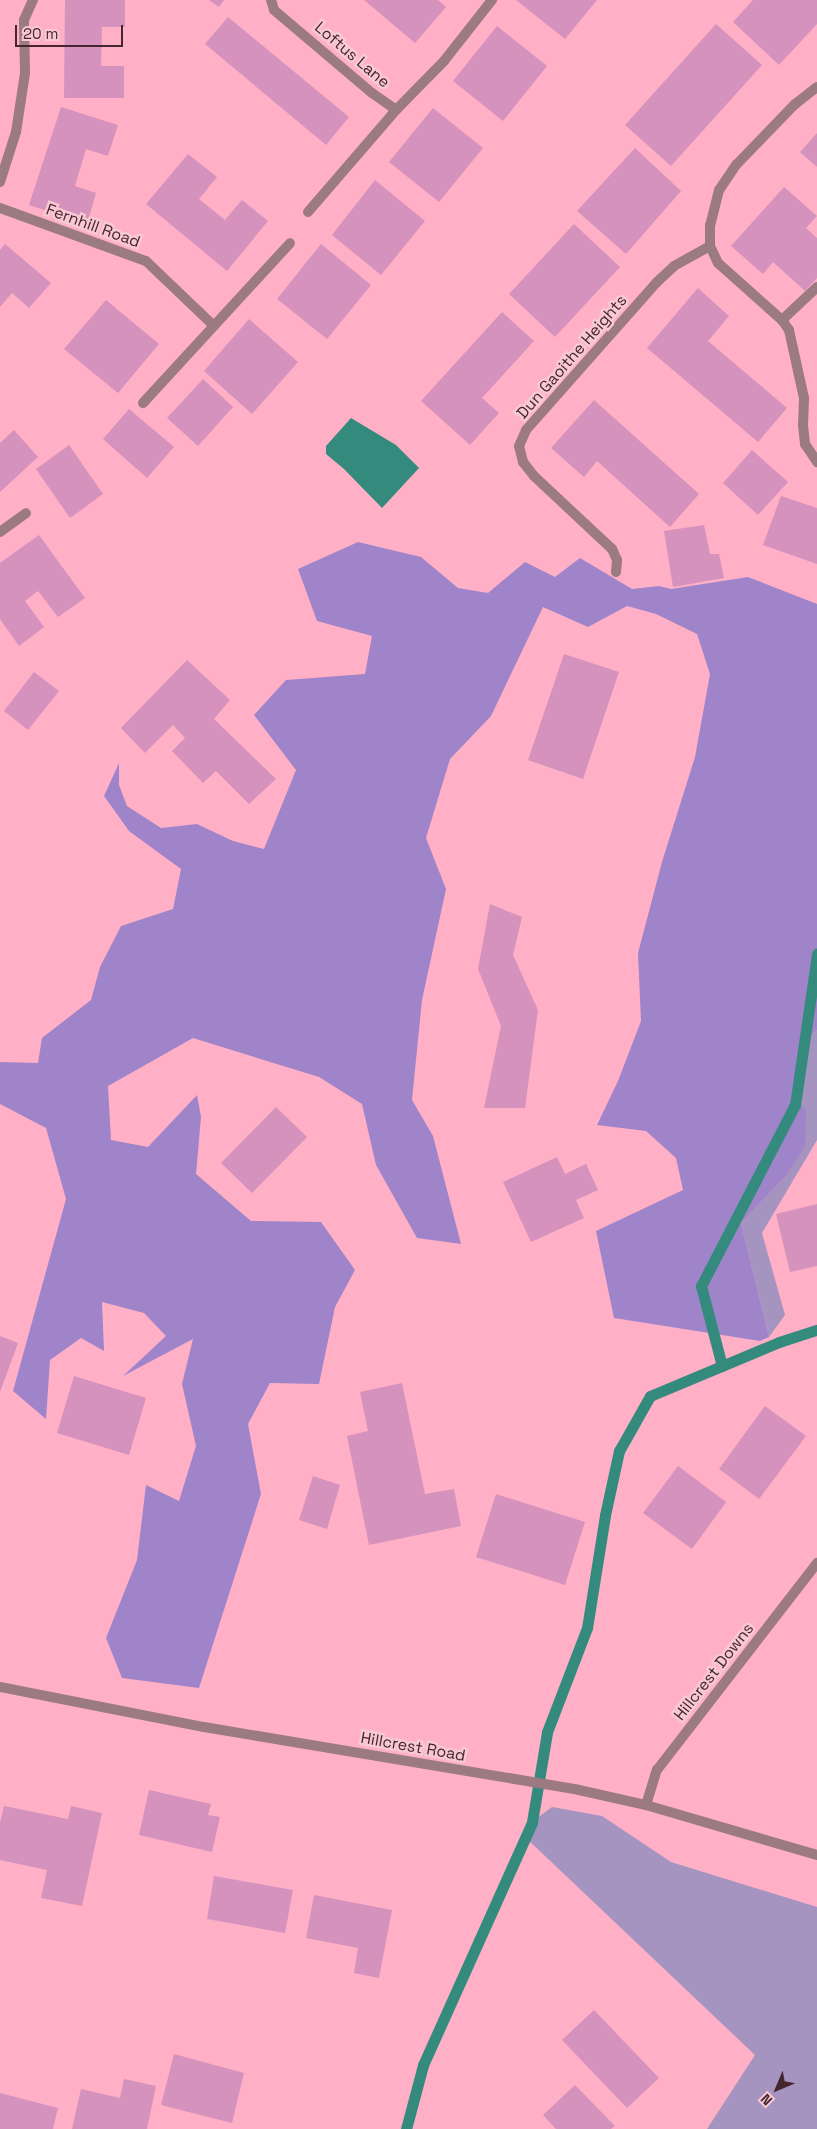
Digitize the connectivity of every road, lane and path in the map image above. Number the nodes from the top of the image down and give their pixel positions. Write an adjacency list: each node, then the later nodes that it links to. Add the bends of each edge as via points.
1 (33, 0): 6 (street, via 24,20 25,73 16,132)
2 (271, 0): 5 (street, Loftus Lane, via 274,10)
3 (492, 0): 5 (street, Loftus Lane, via 444,61)
4 (817, 87): 10 (street, via 795,104 736,165 719,190 710,225)
5 (396, 110): 8 (street, Loftus Lane)
6 (0, 182)
7 (0, 208): 13 (street, Fernhill Road, via 146,261)
8 (308, 212)
9 (290, 243): 13 (street)
10 (710, 246): 12 (street, via 718,263); 18 (street, Dun Gaoithe Heights, via 674,266 657,282 526,430 519,446 523,462 534,476 612,549 617,560)
11 (817, 287): 12 (street)
12 (782, 320): 15 (street, via 789,330 804,398 805,444)
13 (213, 325): 14 (street)
14 (143, 403)
15 (817, 462)
16 (26, 513): 17 (street)
17 (0, 532)
18 (616, 572)
19 (817, 1563): 21 (street, Hillcrest Downs, via 657,1770)
20 (0, 1687): 21 (street, Hillcrest Road, via 204,1727 579,1790)
21 (646, 1805): 22 (street, Hillcrest Road)
22 (817, 1855)

